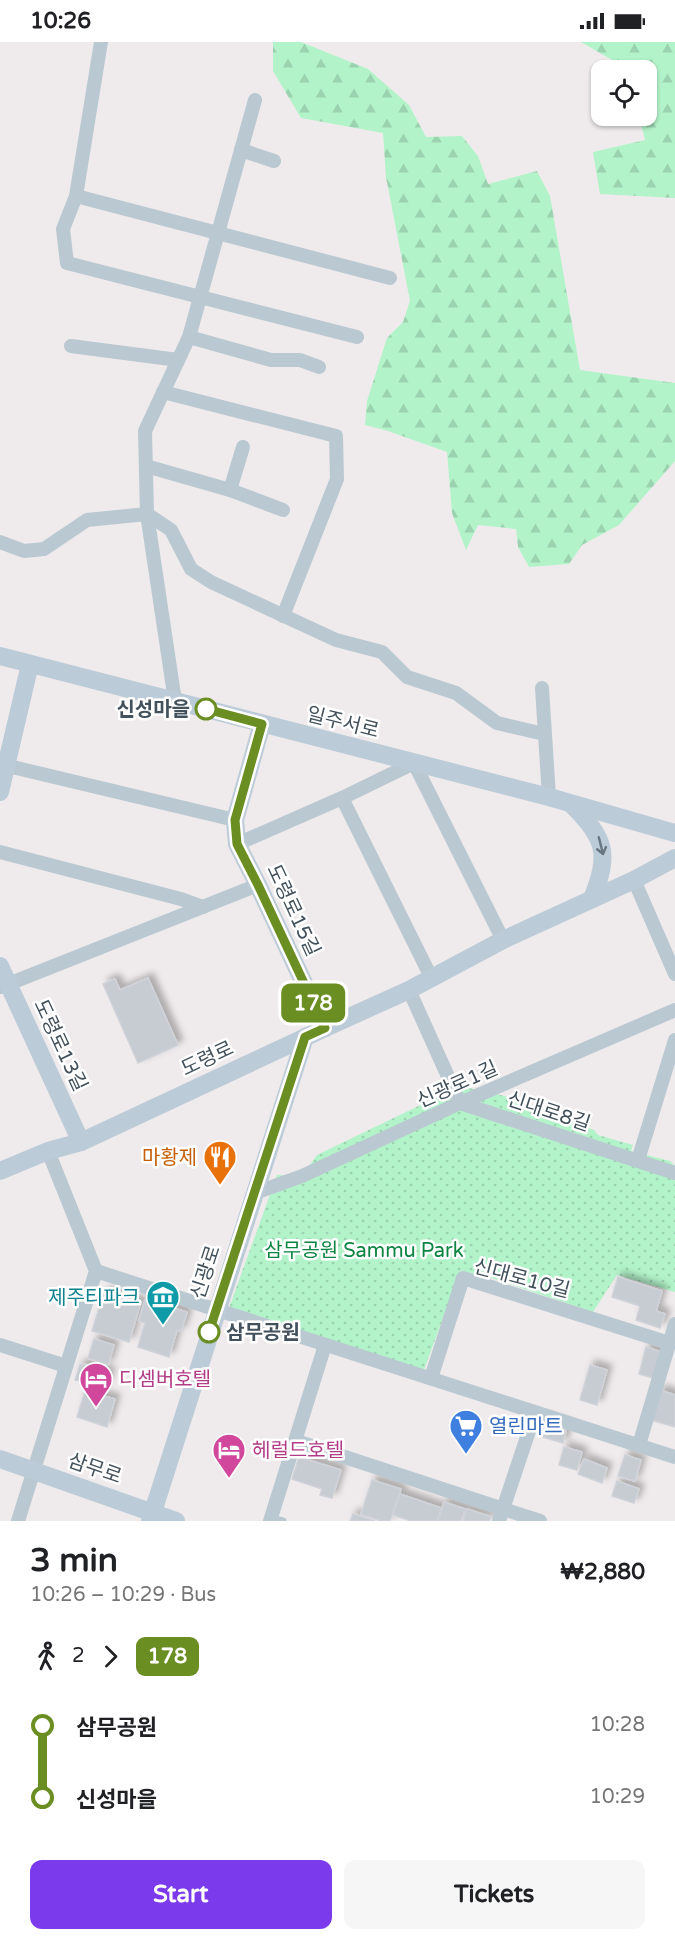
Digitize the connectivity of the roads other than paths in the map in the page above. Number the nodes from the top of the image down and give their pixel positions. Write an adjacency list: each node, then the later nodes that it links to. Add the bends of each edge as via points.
1 (100, 42): 5 (street)
2 (255, 100): 3 (street)
3 (241, 150): 4 (street); 6 (street)
4 (274, 161)
5 (76, 196): 6 (street); 8 (street, via 63,230 67,263)
6 (217, 232): 7 (street); 8 (street)
7 (390, 278)
8 (201, 297): 9 (street); 10 (street)
9 (189, 337): 12 (street); 13 (street, via 271,360 300,360)
10 (357, 337)
11 (71, 346): 12 (street)
12 (178, 360): 14 (street)
13 (319, 367)
14 (163, 392): 16 (street, via 145,431); 21 (street, via 336,436 337,479)
15 (243, 447): 17 (street)
16 (146, 466): 17 (street); 19 (street)
17 (230, 490): 18 (street)
18 (283, 510)
19 (147, 514): 20 (street, via 87,520 44,549 24,551); 21 (street, via 171,530 191,569); 25 (street)
20 (0, 542)
21 (283, 616): 27 (street, via 336,640 382,652 407,677 456,693 497,723)
22 (0, 656): 23 (main road, 일주서로)
23 (30, 664): 25 (main road, 일주서로); 29 (main road)
24 (542, 688): 27 (street)
25 (175, 701): 26 (main road, 일주서로)
26 (262, 724): 28 (main road, 일주서로); 34 (main road, 도령로15길)
27 (544, 734): 31 (street)
28 (414, 763): 31 (main road, 일주서로); 32 (street); 43 (street)
29 (3, 765): 30 (main road); 34 (street)
30 (0, 792)
31 (549, 797): 33 (main road, 일주서로)
32 (342, 798): 36 (street); 46 (street)
33 (570, 803): 35 (main road, 일주서로); 41 (main road, one-way to 41, via 588,821 602,844 603,866)
34 (235, 820): 36 (main road, 도령로15길)
35 (675, 833)
36 (237, 844): 40 (main road, 도령로15길)
37 (0, 852): 42 (street)
38 (675, 858): 39 (main road, 도령로)
39 (634, 880): 41 (main road, 도령로); 45 (street)
40 (258, 885): 42 (street); 50 (main road, 도령로15길)
41 (592, 899): 43 (main road, 도령로)
42 (202, 907): 47 (street)
43 (503, 940): 46 (main road, 도령로)
44 (0, 966): 47 (main road, 도령로13길)
45 (675, 974)
46 (432, 979): 48 (main road, 도령로)
47 (4, 985): 54 (main road, 도령로13길)
48 (409, 990): 50 (main road, 도령로); 53 (street)
49 (675, 1010): 53 (street, 신광로1길)
50 (325, 1028): 51 (main road, 도령로)
51 (305, 1037): 54 (main road, 도령로); 59 (main road, 신광로)
52 (675, 1040): 56 (street)
53 (460, 1103): 56 (street, 신대로8길); 59 (street, 신광로1길, via 302,1176)
54 (81, 1142): 55 (main road, 도령로)
55 (48, 1151): 57 (main road, 도령로); 60 (street)
56 (638, 1160): 58 (street, 신대로8길)
57 (0, 1172)
58 (675, 1173)
59 (255, 1193): 61 (main road, 신광로)
60 (96, 1271): 61 (street); 66 (street)
61 (217, 1310): 65 (street); 75 (main road, 신광로)
62 (675, 1324): 63 (street)
63 (669, 1343): 67 (street, 신대로10길, via 463,1278); 70 (street)
64 (0, 1345): 66 (street)
65 (325, 1345): 67 (street); 69 (street)
66 (66, 1366): 73 (street)
67 (431, 1378): 68 (street)
68 (535, 1413): 70 (street); 74 (street)
69 (296, 1441): 74 (street); 76 (street)
70 (639, 1445): 71 (street)
71 (675, 1457)
72 (0, 1459): 73 (main road, 삼무로)
73 (35, 1471): 75 (main road, 삼무로); 77 (street)
74 (501, 1515): 79 (street)
75 (151, 1517): 78 (main road, 삼무로)
76 (275, 1520)
77 (18, 1521)
78 (176, 1521)
79 (540, 1521)

